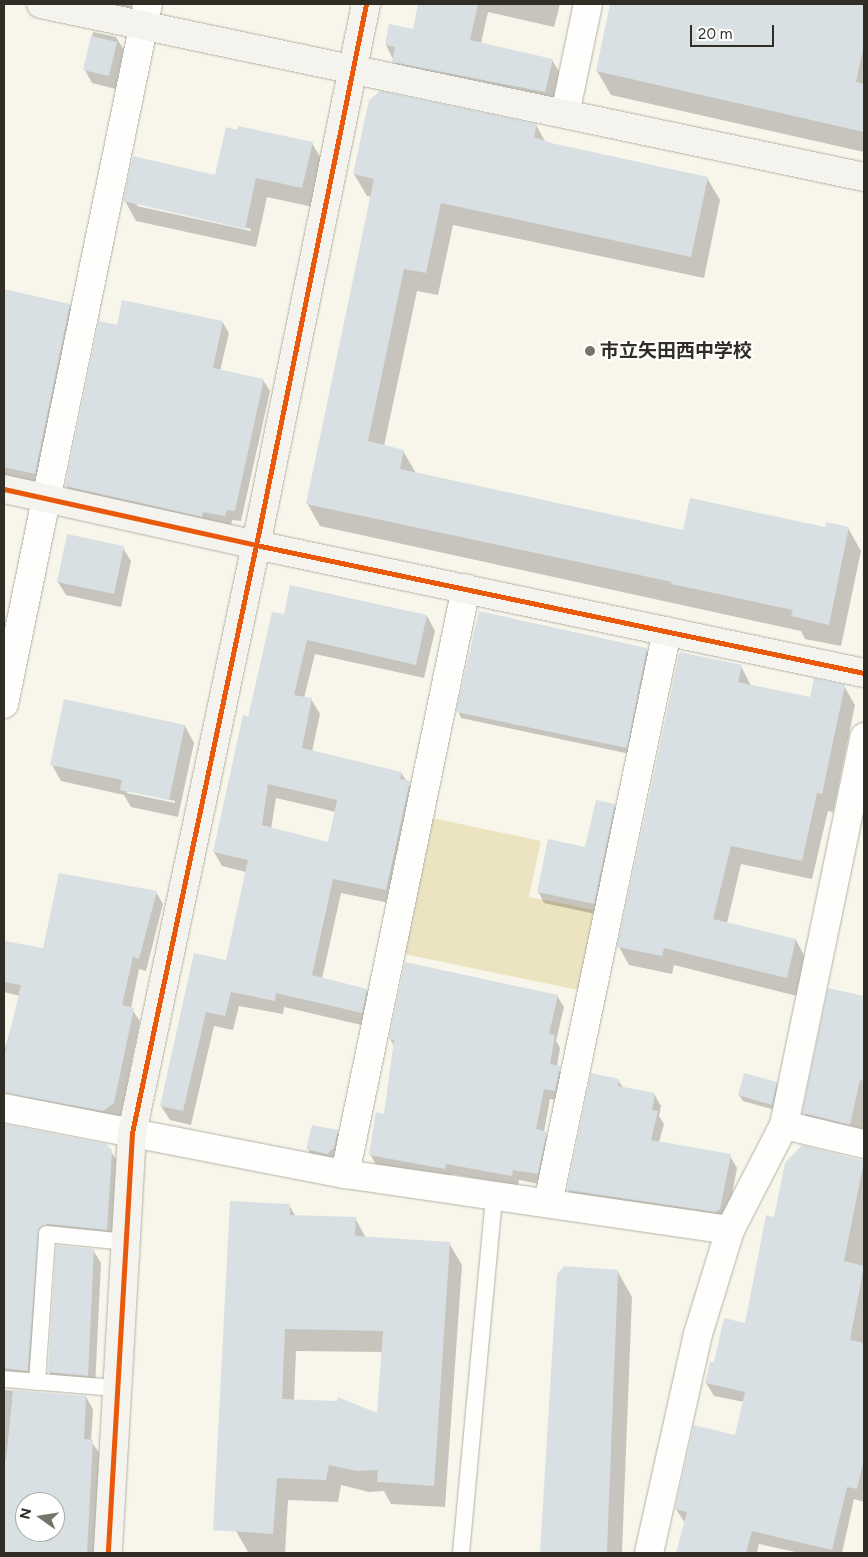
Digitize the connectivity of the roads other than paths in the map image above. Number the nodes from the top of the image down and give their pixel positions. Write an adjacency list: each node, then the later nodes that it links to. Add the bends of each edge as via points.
1 (41, 4): 4 (street)
2 (366, 4): 6 (street)
3 (588, 4): 7 (street)
4 (70, 7): 5 (street)
5 (146, 14): 6 (street); 10 (street)
6 (352, 69): 7 (street); 11 (street)
7 (566, 114): 8 (street)
8 (864, 177)
9 (4, 489): 10 (street)
10 (46, 498): 11 (street); 15 (street)
11 (256, 545): 12 (street); 19 (street)
12 (466, 588): 13 (street); 21 (street)
13 (667, 631): 14 (street); 23 (street)
14 (864, 673)
15 (4, 704)
16 (864, 737): 18 (street)
17 (4, 1108): 19 (street)
18 (784, 1125): 20 (street); 24 (street)
19 (132, 1133): 21 (street); 25 (street)
20 (864, 1144)
21 (345, 1174): 22 (street)
22 (494, 1195): 23 (street); 30 (lane)
23 (548, 1203): 24 (street)
24 (730, 1230): 31 (street, via 698,1334)
25 (126, 1242): 27 (lane, via 47,1234); 28 (street)
26 (4, 1379): 27 (lane)
27 (37, 1382): 28 (lane)
28 (117, 1388): 29 (street)
29 (108, 1553)
30 (461, 1553)
31 (649, 1553)

